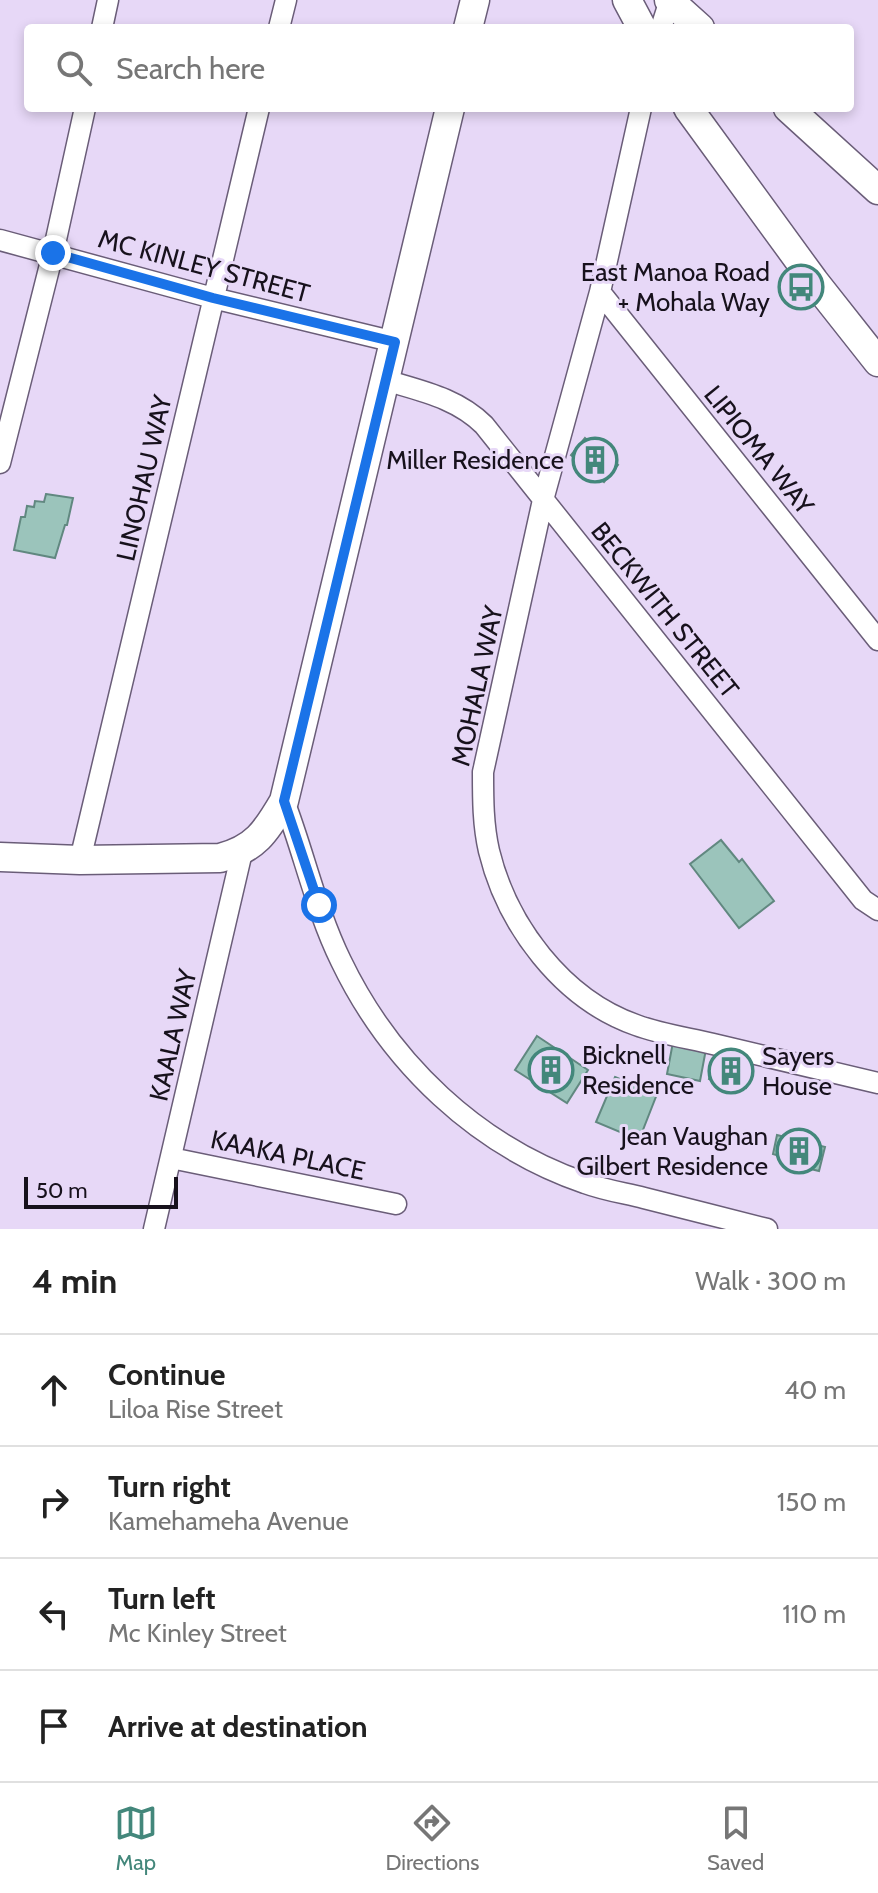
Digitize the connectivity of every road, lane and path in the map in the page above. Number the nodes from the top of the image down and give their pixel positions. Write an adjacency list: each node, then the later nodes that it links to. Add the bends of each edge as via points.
1 (108, 0): 6 (street)
2 (286, 0): 7 (street)
3 (475, 0): 8 (street)
4 (627, 0): 9 (street)
5 (670, 0): 10 (street); 11 (street)
6 (103, 24)
7 (280, 24)
8 (469, 24)
9 (640, 24)
10 (662, 24)
11 (696, 24)
12 (84, 112): 20 (street)
13 (258, 112): 22 (street, LINOHAU WAY)
14 (449, 112): 23 (street)
15 (640, 112): 21 (street, MOHALA WAY)
16 (691, 112): 24 (street)
17 (792, 112): 18 (street)
18 (878, 190)
19 (0, 240): 20 (street, MC KINLEY STREET)
20 (53, 253): 22 (street, MC KINLEY STREET); 26 (street)
21 (600, 292): 27 (street, MOHALA WAY); 28 (street, LIPIOMA WAY)
22 (213, 298): 23 (street, MC KINLEY STREET); 32 (street, LINOHAU WAY)
23 (395, 342): 25 (street)
24 (878, 362)
25 (385, 380): 27 (street, BECKWITH STREET, via 450,400 474,415); 29 (street)
26 (0, 463)
27 (543, 500): 33 (street, BECKWITH STREET, via 863,900); 34 (street, MOHALA WAY, via 483,772 489,850 517,922 566,982 635,1025)
28 (878, 640)
29 (284, 801): 30 (street, via 271,824); 38 (street, via 339,959 366,1009 439,1097 521,1154 585,1183)
30 (242, 852): 32 (street, via 220,858); 35 (street, KAALA WAY)
31 (0, 857): 32 (street)
32 (80, 860)
33 (878, 910)
34 (878, 1083)
35 (171, 1158): 36 (street, KAAKA PLACE); 37 (street, KAALA WAY)
36 (396, 1204)
37 (154, 1229)
38 (767, 1229)

